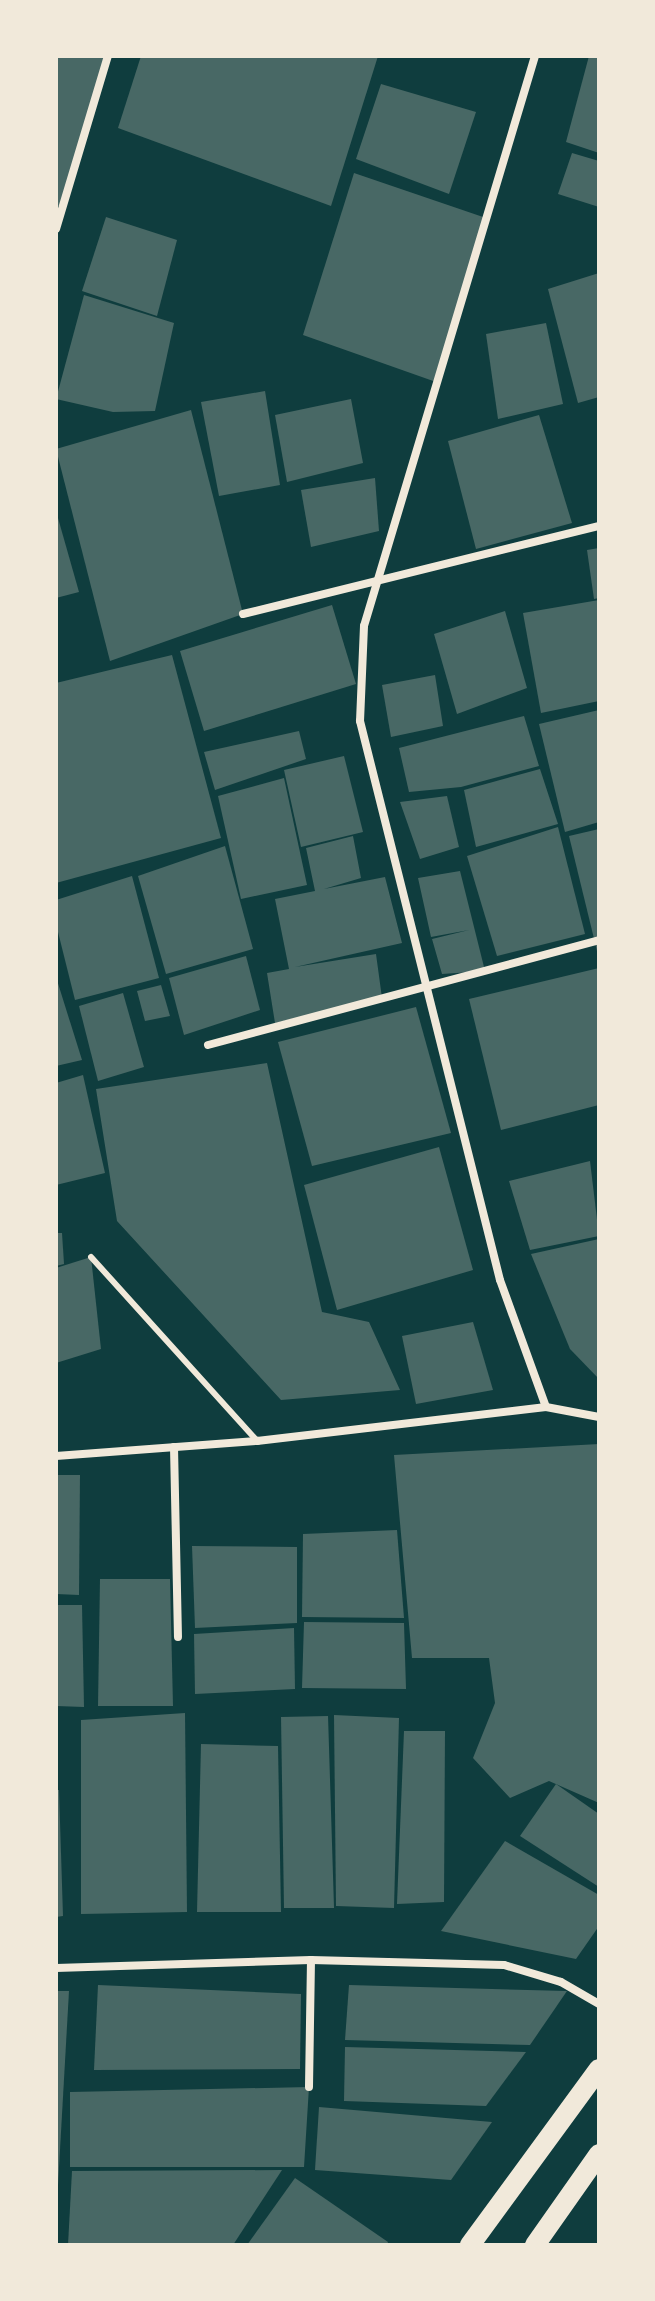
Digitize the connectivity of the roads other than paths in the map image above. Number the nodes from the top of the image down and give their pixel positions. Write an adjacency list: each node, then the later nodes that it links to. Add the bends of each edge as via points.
1 (108, 56): 3 (street)
2 (535, 56): 6 (street)
3 (58, 216): 4 (street)
4 (56, 229)
5 (599, 526): 6 (street)
6 (375, 584): 7 (street); 9 (street, via 364,626 360,721)
7 (243, 614)
8 (599, 940): 9 (street)
9 (425, 987): 10 (street); 12 (street, via 500,1280)
10 (208, 1045)
11 (91, 1257): 14 (lane)
12 (546, 1407): 13 (street); 14 (street)
13 (599, 1417)
14 (257, 1441): 15 (street)
15 (174, 1447): 16 (street); 17 (street)
16 (56, 1456)
17 (178, 1637)
18 (311, 1960): 19 (street); 20 (street, via 504,1965 561,1982); 22 (street)
19 (56, 1968)
20 (599, 2004)
21 (599, 2069): 24 (main road)
22 (309, 2087)
23 (599, 2154): 25 (main road)
24 (470, 2245)
25 (535, 2245)

